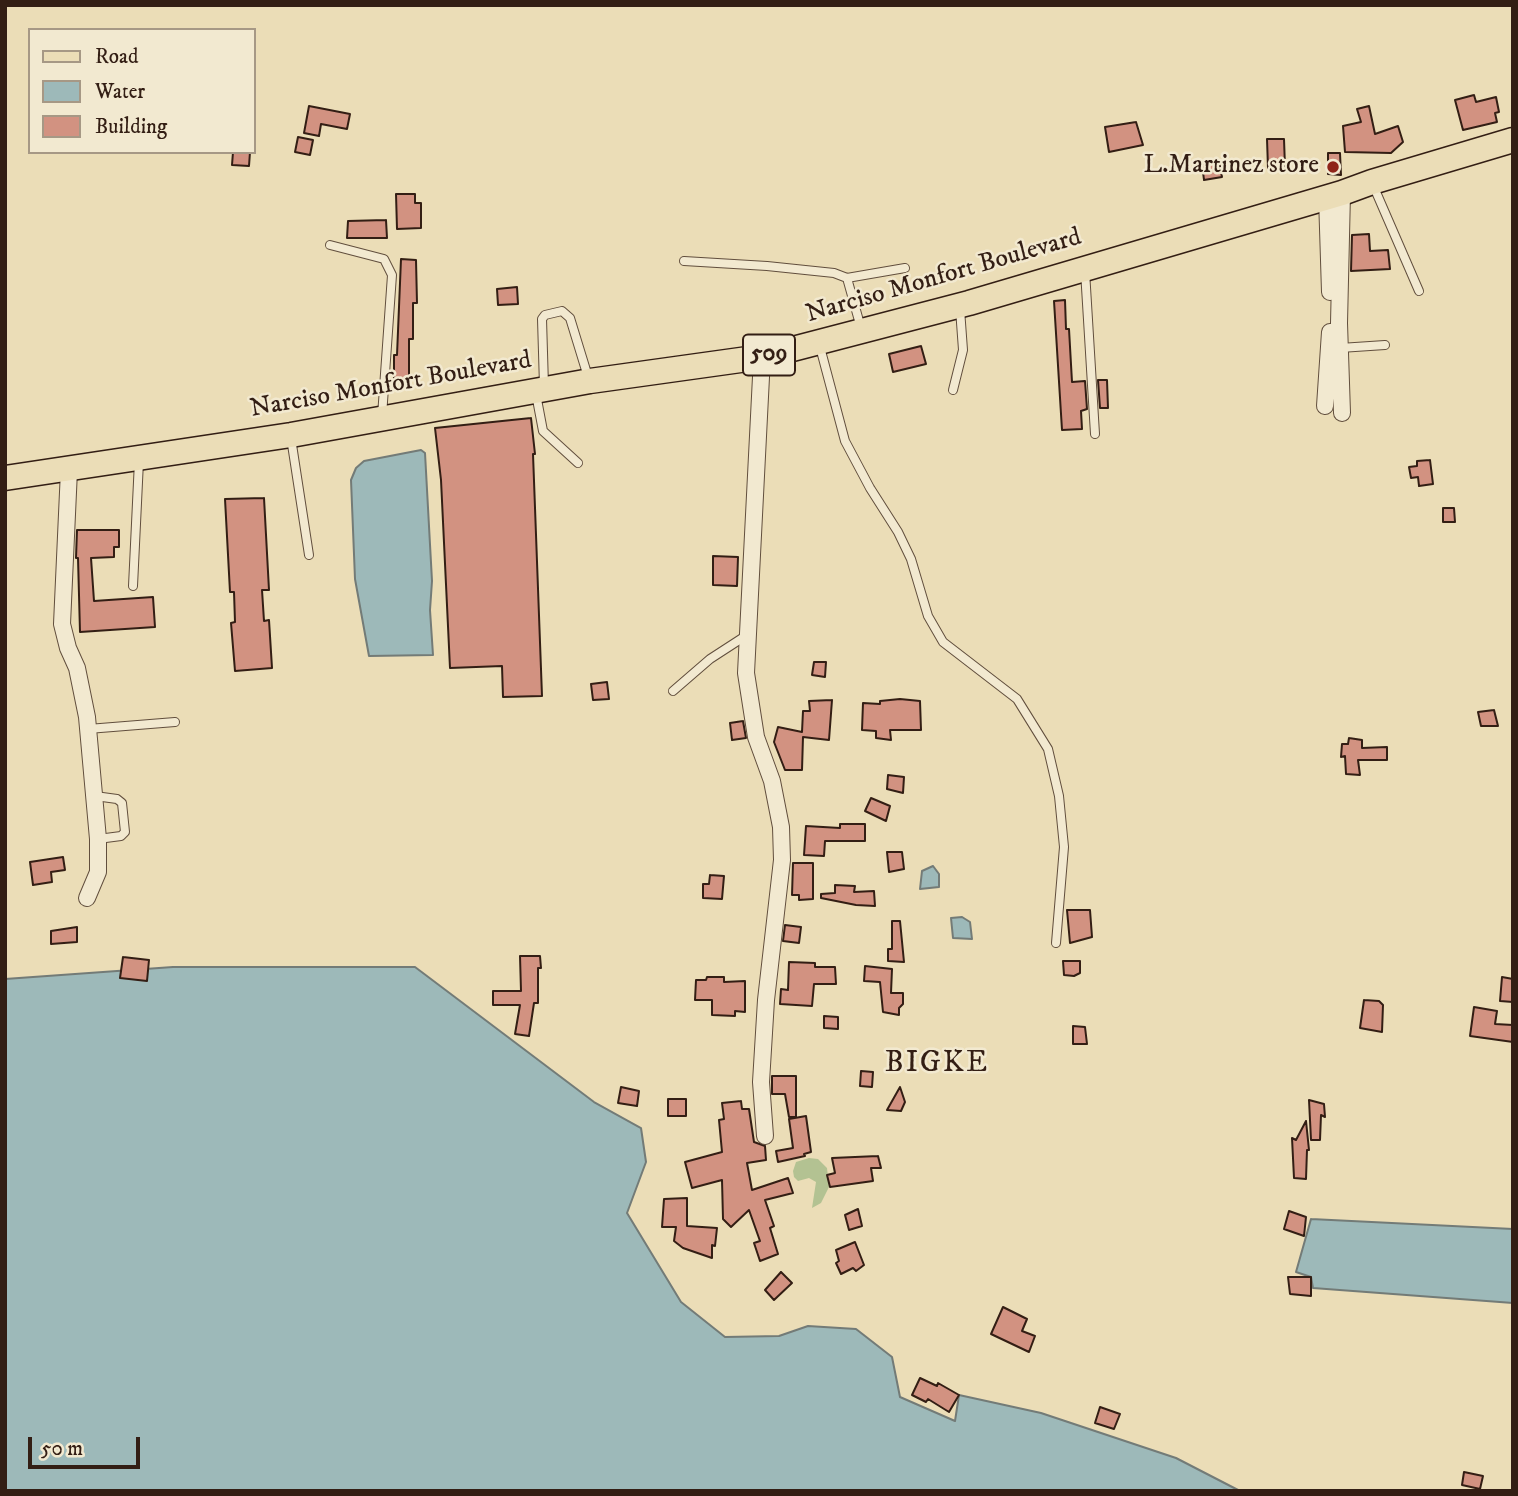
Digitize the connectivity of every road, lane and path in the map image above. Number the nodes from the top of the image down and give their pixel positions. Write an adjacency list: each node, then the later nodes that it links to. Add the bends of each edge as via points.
1 (1513, 139): 2 (main road, Narciso Monfort Boulevard / 509)
2 (1372, 182): 3 (main road, Narciso Monfort Boulevard / 509); 9 (lane)
3 (1334, 195): 7 (main road, Narciso Monfort Boulevard / 509); 14 (street); 19 (street)
4 (330, 245): 21 (lane, via 384,259 393,275)
5 (684, 261): 8 (lane, via 809,269)
6 (905, 268): 8 (lane)
7 (1085, 268): 10 (main road, Narciso Monfort Boulevard / 509); 22 (lane)
8 (847, 278): 11 (lane)
9 (1419, 291)
10 (960, 306): 11 (main road, Narciso Monfort Boulevard / 509); 18 (lane, via 963,350)
11 (861, 331): 12 (main road, Narciso Monfort Boulevard / 509)
12 (819, 344): 15 (main road, Narciso Monfort Boulevard / 509); 37 (lane, via 845,441 911,559 928,615 943,642 1017,699 1048,749 1064,847)
13 (1385, 345): 14 (lane)
14 (1340, 348): 20 (street)
15 (762, 357): 16 (main road, Narciso Monfort Boulevard / 509); 30 (street)
16 (590, 381): 17 (main road, Narciso Monfort Boulevard / 509); 17 (lane, via 570,318 562,311 542,319)
17 (540, 390): 21 (main road, Narciso Monfort Boulevard / 509); 25 (lane, via 543,430)
18 (953, 390)
19 (1325, 406)
20 (1342, 413)
21 (382, 419): 23 (main road, Narciso Monfort Boulevard / 509)
22 (1095, 434)
23 (290, 436): 24 (main road, Narciso Monfort Boulevard / 509); 28 (lane)
24 (139, 458): 26 (main road, Narciso Monfort Boulevard / 509); 29 (lane)
25 (578, 463)
26 (69, 470): 27 (main road, Narciso Monfort Boulevard / 509); 33 (street, via 62,624 77,668)
27 (5, 478)
28 (309, 555)
29 (133, 586)
30 (747, 635): 31 (lane); 38 (street, via 746,673 756,737 772,781 781,827 782,860 761,1082)
31 (673, 691)
32 (175, 722): 33 (lane)
33 (88, 729): 34 (street)
34 (94, 796): 35 (street); 35 (lane, via 122,803 125,832)
35 (98, 839): 36 (street, via 98,872)
36 (87, 898)
37 (1056, 943)
38 (765, 1136)

